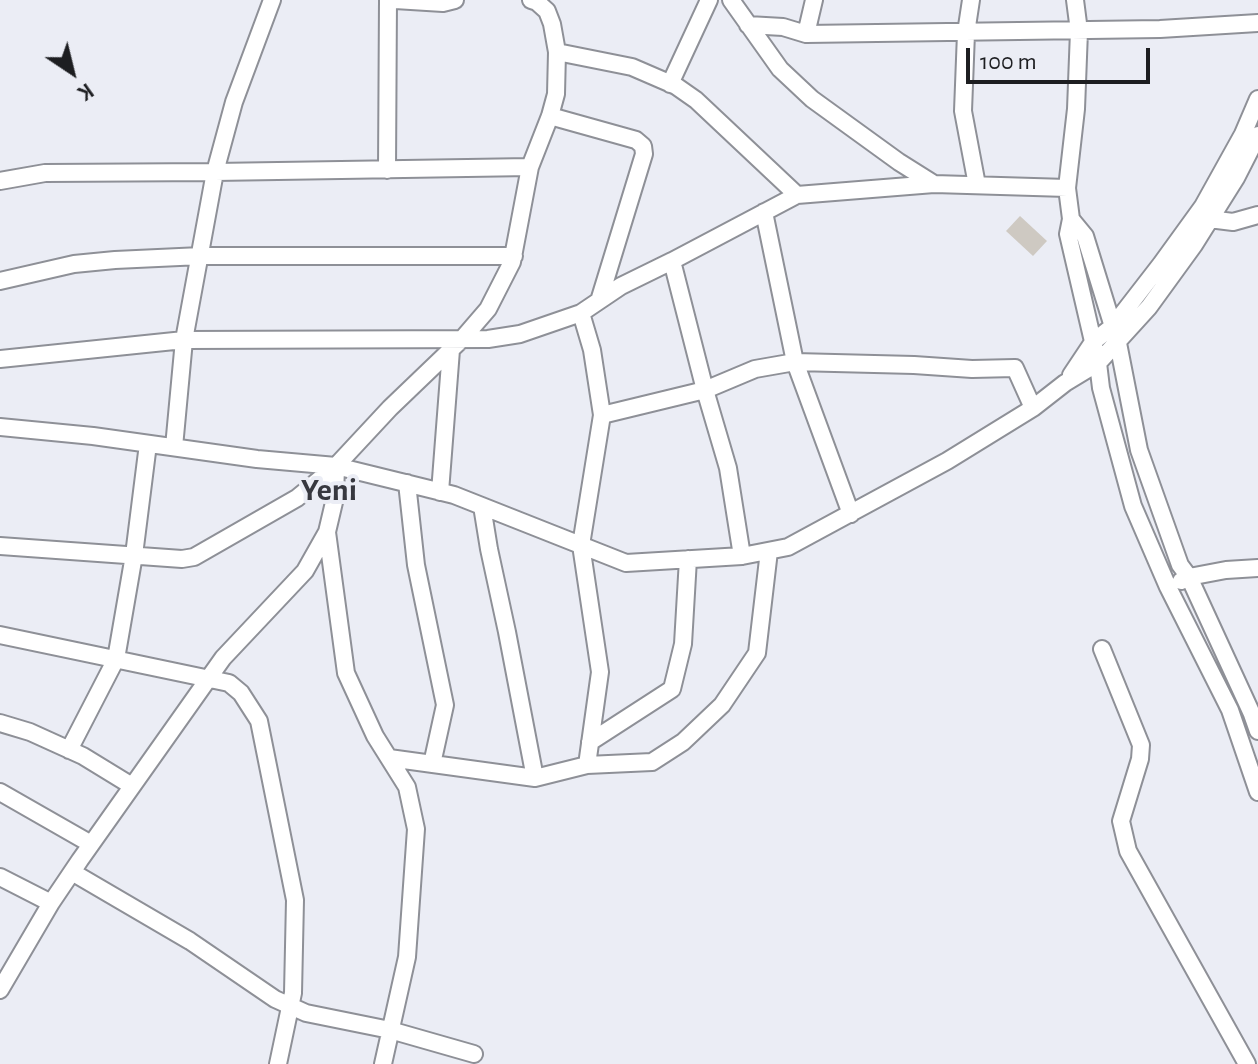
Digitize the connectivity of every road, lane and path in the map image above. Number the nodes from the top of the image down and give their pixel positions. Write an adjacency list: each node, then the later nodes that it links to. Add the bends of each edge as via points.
1 (272, 0): 24 (street)
2 (388, 0): 23 (street)
3 (395, 0): 4 (street)
4 (455, 0)
5 (531, 0): 11 (street)
6 (709, 0): 18 (street)
7 (731, 0): 13 (street)
8 (814, 0): 16 (street)
9 (971, 0): 15 (street)
10 (1075, 0): 14 (street)
11 (551, 6): 17 (street)
12 (1258, 23): 14 (street)
13 (748, 25): 16 (street); 26 (street, via 780,69 812,99)
14 (1079, 31): 15 (street); 28 (street)
15 (966, 33): 16 (street); 27 (street, via 963,111)
16 (806, 34)
17 (557, 52): 18 (street, via 632,67); 20 (street)
18 (670, 84): 29 (street, via 696,100)
19 (1258, 99): 32 (street)
20 (550, 116): 22 (street); 38 (street, via 643,146)
21 (1258, 135): 32 (street, via 1236,178)
22 (530, 167): 23 (street); 35 (street)
23 (387, 170): 24 (street)
24 (215, 172): 25 (street, via 45,173); 34 (street)
25 (0, 181)
26 (934, 184): 27 (street); 29 (street)
27 (977, 185): 28 (street)
28 (1067, 188): 33 (street)
29 (797, 195): 30 (street)
30 (764, 212): 36 (street); 46 (street)
31 (1258, 215): 32 (street, via 1233,222)
32 (1202, 218): 40 (street); 43 (street, via 1149,307)
33 (1071, 219): 40 (street, via 1085,236); 42 (street, via 1068,234)
34 (201, 256): 35 (street); 37 (street, via 74,264); 41 (street)
35 (514, 256): 44 (street, via 488,309)
36 (672, 261): 38 (street); 49 (street)
37 (0, 281)
38 (599, 301): 39 (street)
39 (581, 313): 44 (street, via 520,334); 51 (street)
40 (1113, 326): 42 (street); 43 (street)
41 (184, 340): 44 (street); 45 (street); 54 (street)
42 (1093, 342): 47 (street); 48 (street)
43 (1118, 343): 47 (street); 68 (street, via 1139,450)
44 (457, 344): 55 (street); 57 (street)
45 (0, 359)
46 (795, 362): 49 (street, via 755,369); 50 (street, via 1015,368); 59 (street)
47 (1098, 363): 48 (street); 69 (street, via 1133,506)
48 (1065, 383): 50 (street)
49 (705, 390): 51 (street); 65 (street, via 728,468)
50 (1033, 408): 59 (street)
51 (602, 415): 61 (street)
52 (0, 427): 53 (street)
53 (148, 444): 54 (street); 64 (street)
54 (174, 447): 55 (street)
55 (336, 466): 56 (street); 60 (street); 64 (street, via 297,498 194,557)
56 (407, 483): 57 (street); 79 (street, via 416,565 445,705)
57 (440, 492): 58 (street)
58 (482, 506): 61 (street); 81 (street)
59 (851, 514): 63 (street, via 788,547)
60 (327, 532): 73 (street, via 305,571); 78 (street, via 346,673)
61 (581, 545): 66 (street, via 626,563); 76 (street, via 600,672)
62 (0, 546): 64 (street)
63 (769, 551): 65 (street); 80 (street, via 757,653 722,705 683,742 652,762)
64 (134, 555): 72 (street)
65 (742, 556): 66 (street)
66 (688, 559): 76 (street, via 683,644 672,689)
67 (1258, 568): 68 (street)
68 (1189, 577): 69 (street); 75 (street)
69 (1168, 587): 84 (street, via 1230,710)
70 (0, 635): 72 (street)
71 (1102, 649): 95 (street, via 1141,745 1121,821 1128,851)
72 (116, 659): 73 (street); 77 (street)
73 (209, 678): 82 (street); 90 (street, via 241,693 259,721 295,900)
74 (0, 723): 77 (street)
75 (1257, 728)
76 (590, 742): 80 (street)
77 (69, 750): 82 (street)
78 (389, 758): 79 (street); 91 (street, via 407,787 416,829 407,957)
79 (432, 764): 81 (street)
80 (587, 765): 81 (street)
81 (535, 778)
82 (132, 786): 85 (street)
83 (0, 792): 85 (street)
84 (1258, 792)
85 (91, 844): 86 (street)
86 (72, 872): 88 (street); 90 (street)
87 (0, 877): 88 (street)
88 (51, 903): 89 (street)
89 (0, 990)
90 (291, 1007): 91 (street); 93 (street)
91 (390, 1030): 92 (street); 94 (street)
92 (474, 1054)
93 (278, 1064)
94 (383, 1064)
95 (1247, 1064)

